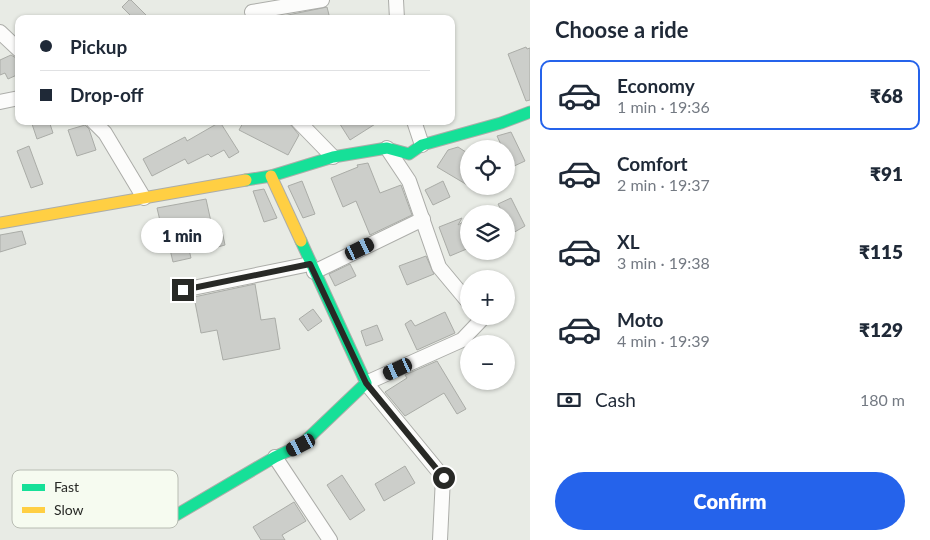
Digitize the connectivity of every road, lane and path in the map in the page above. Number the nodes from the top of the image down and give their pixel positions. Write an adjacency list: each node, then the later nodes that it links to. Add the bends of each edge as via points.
1 (322, 0): 3 (street)
2 (396, 0): 4 (street)
3 (252, 12)
4 (397, 15)
5 (0, 32): 6 (street)
6 (15, 46)
7 (15, 99): 8 (street)
8 (0, 102)
9 (530, 112): 13 (street)
10 (97, 125): 17 (street, via 106,133)
11 (302, 125): 15 (street)
12 (415, 125): 13 (street)
13 (422, 146): 14 (street, via 409,154)
14 (387, 148): 15 (street); 18 (street, via 409,181)
15 (333, 157): 16 (street)
16 (271, 176): 17 (street); 20 (street)
17 (144, 198): 19 (street)
18 (423, 219): 20 (street); 22 (street, via 439,267)
19 (0, 223)
20 (312, 268): 21 (street); 24 (street)
21 (183, 290)
22 (460, 292)
23 (476, 325): 24 (street, via 462,340)
24 (366, 383): 25 (street, via 301,445); 28 (street, via 444,478)
25 (275, 458): 26 (street); 27 (street)
26 (178, 514)
27 (330, 540)
28 (440, 540)

